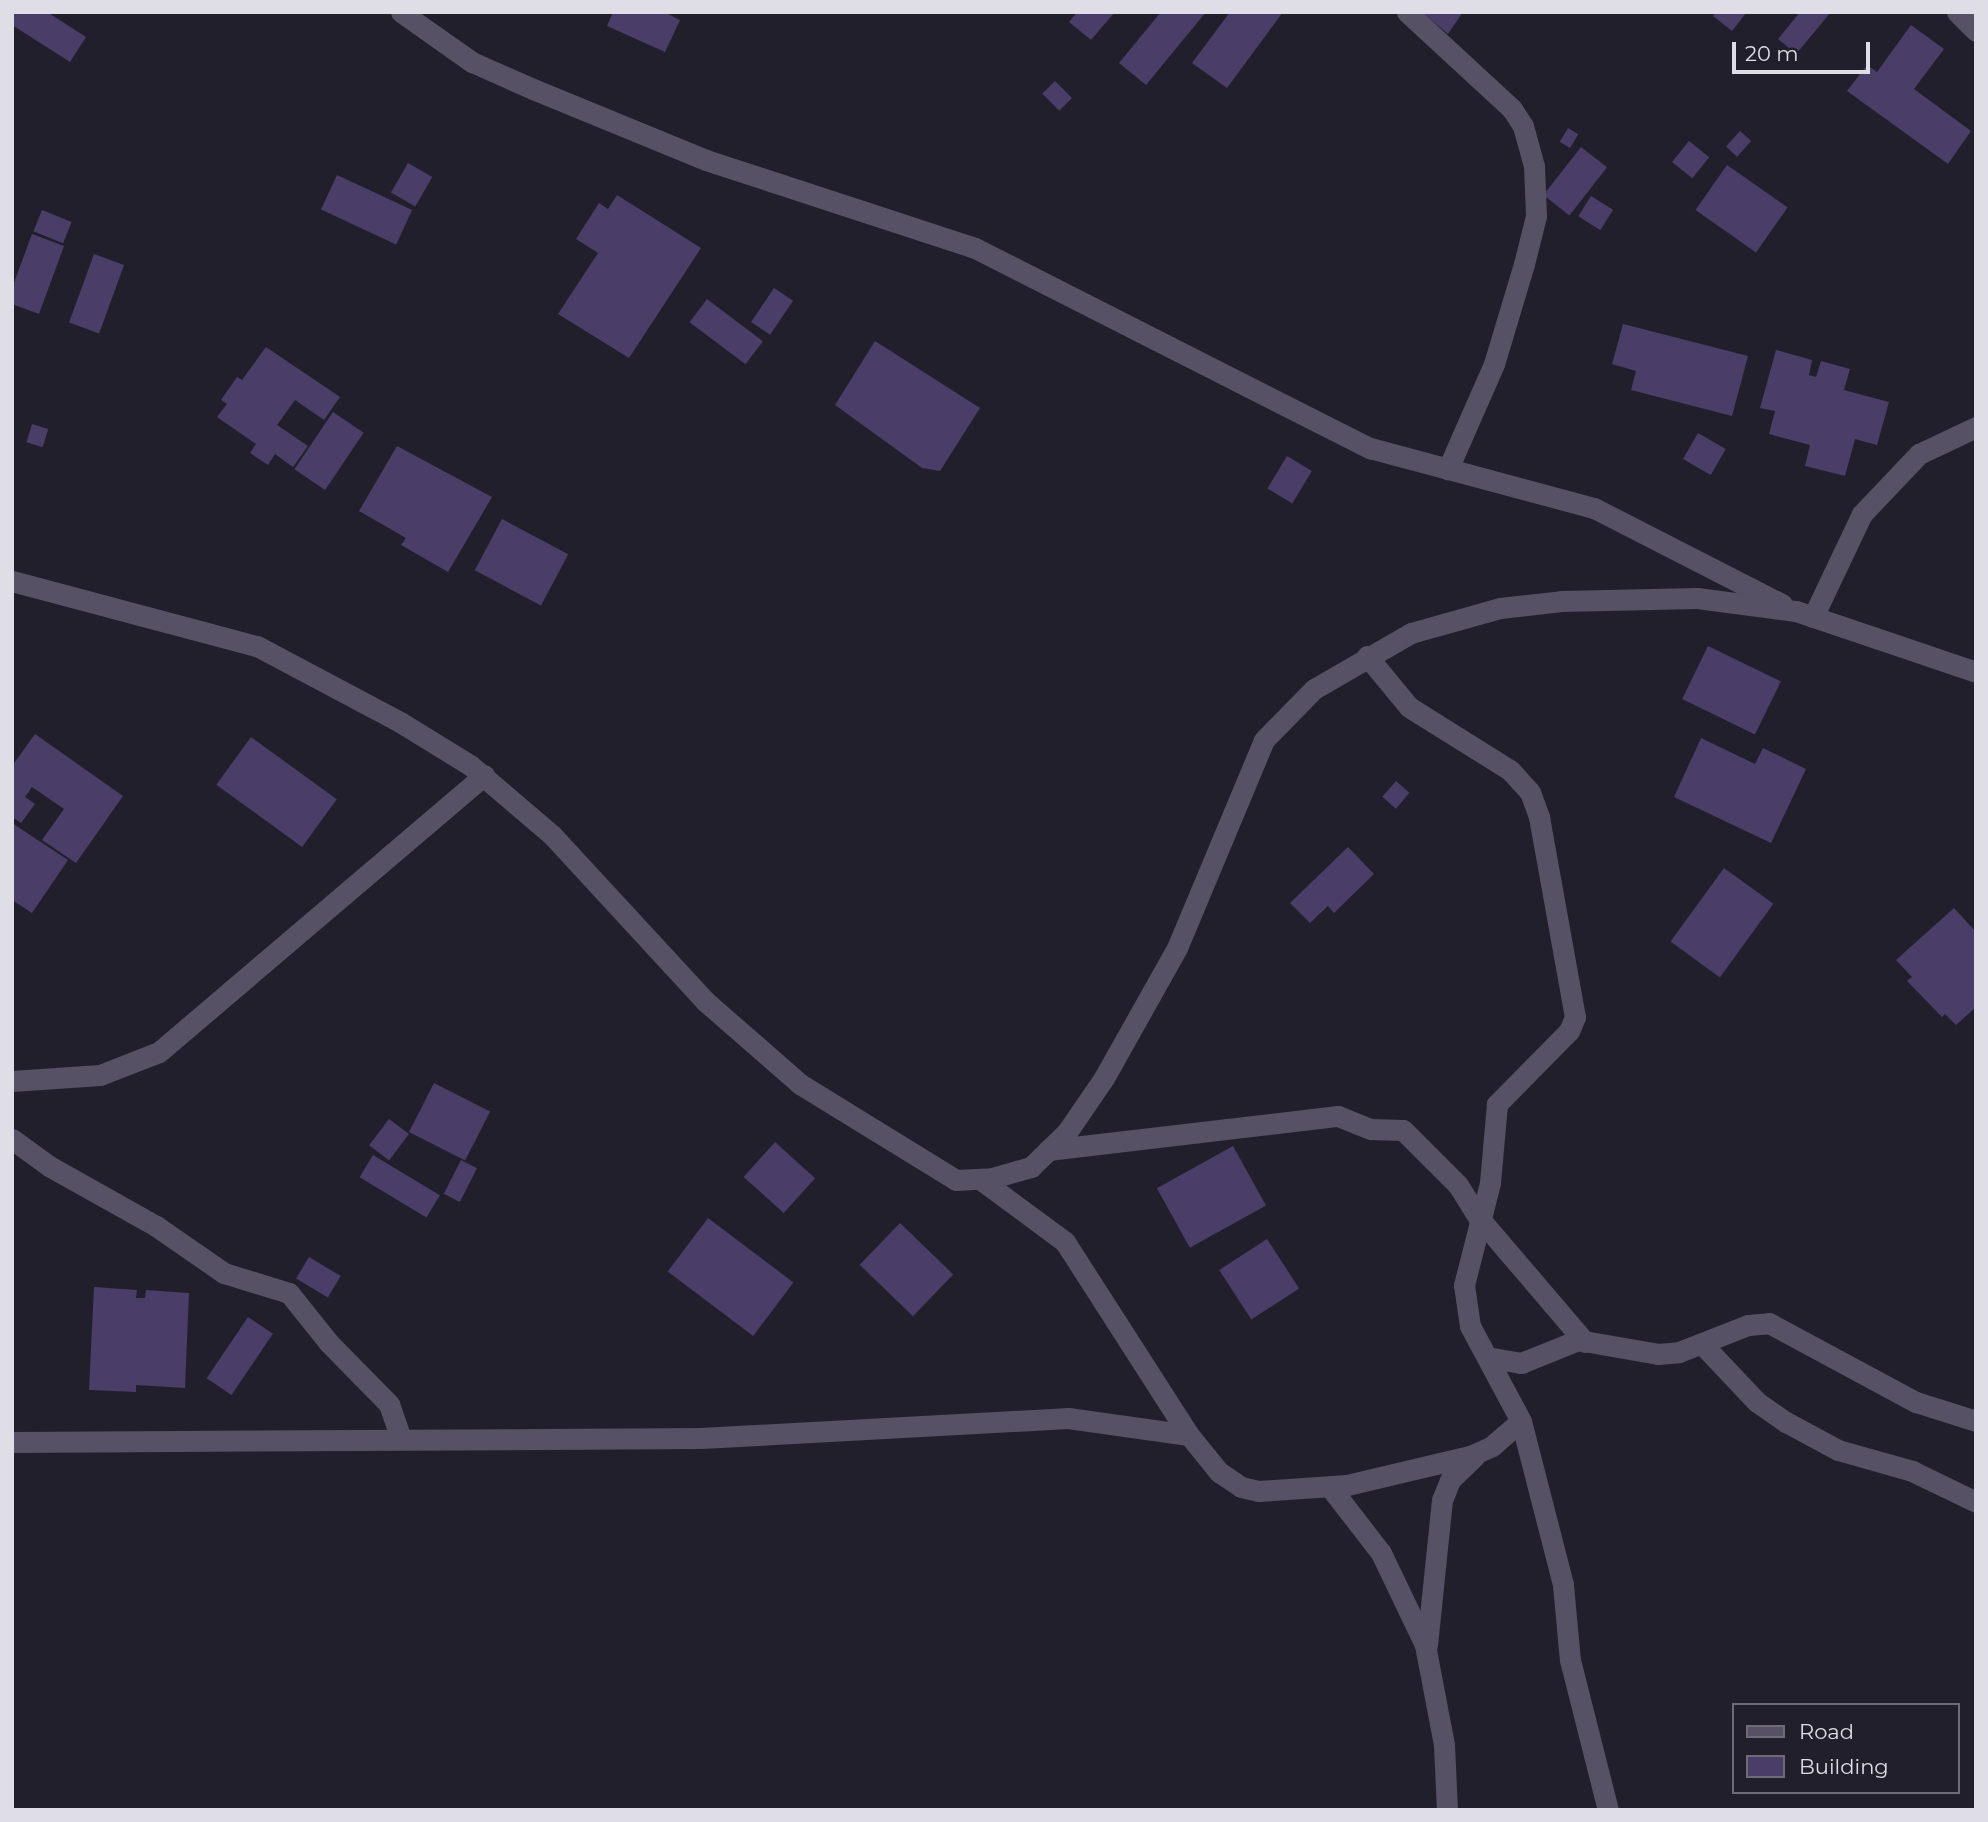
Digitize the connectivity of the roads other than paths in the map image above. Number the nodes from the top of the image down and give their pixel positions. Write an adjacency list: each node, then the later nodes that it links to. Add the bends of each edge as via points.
1 (401, 12): 6 (street, via 472,62 533,89 706,160 975,248 1370,448)
2 (1408, 12): 6 (street, via 1512,109 1534,166 1536,216 1524,264 1494,364)
3 (1957, 12): 4 (street)
4 (1976, 31)
5 (1976, 427): 8 (street, via 1919,454 1862,514)
6 (1448, 469): 8 (street, via 1594,508)
7 (12, 582): 11 (street, via 257,646 400,722)
8 (1804, 614): 9 (street, via 1697,598 1562,601 1474,615 1411,634); 10 (street)
9 (1367, 656): 14 (street, via 1314,689 1264,740 1177,948 1104,1078 1067,1132); 16 (street, via 1409,707 1510,770 1530,792 1539,817 1574,1017 1569,1031 1497,1104 1493,1170)
10 (1976, 672)
11 (484, 775): 12 (street, via 159,1052 100,1075); 15 (street, via 552,835 705,1001 800,1084 956,1180)
12 (12, 1081)
13 (12, 1139): 23 (street, via 224,1273 289,1293 329,1343 390,1404)
14 (1048, 1150): 15 (street, via 1031,1167); 16 (street, via 1338,1116 1371,1129 1396,1129 1411,1135 1458,1185)
15 (980, 1179): 22 (street, via 1065,1242)
16 (1479, 1217): 17 (street); 19 (street, via 1464,1285 1470,1326)
17 (1585, 1342): 18 (street, via 1658,1354); 19 (street, via 1565,1342 1521,1363)
18 (1704, 1346): 20 (street, via 1748,1325 1769,1323 1916,1402); 27 (street, via 1756,1402 1786,1422 1838,1450 1912,1471)
19 (1487, 1357): 21 (street)
20 (1976, 1421)
21 (1521, 1422): 25 (street); 30 (street, via 1563,1586 1570,1660)
22 (1189, 1435): 23 (street, via 1068,1418 701,1438); 26 (street, via 1219,1472 1241,1487 1259,1491)
23 (401, 1438): 24 (street)
24 (12, 1442)
25 (1481, 1451): 26 (street); 28 (street, via 1450,1480 1441,1500)
26 (1330, 1487): 28 (street, via 1381,1553)
27 (1976, 1502)
28 (1426, 1651): 29 (street, via 1444,1745)
29 (1447, 1810)
30 (1608, 1810)

